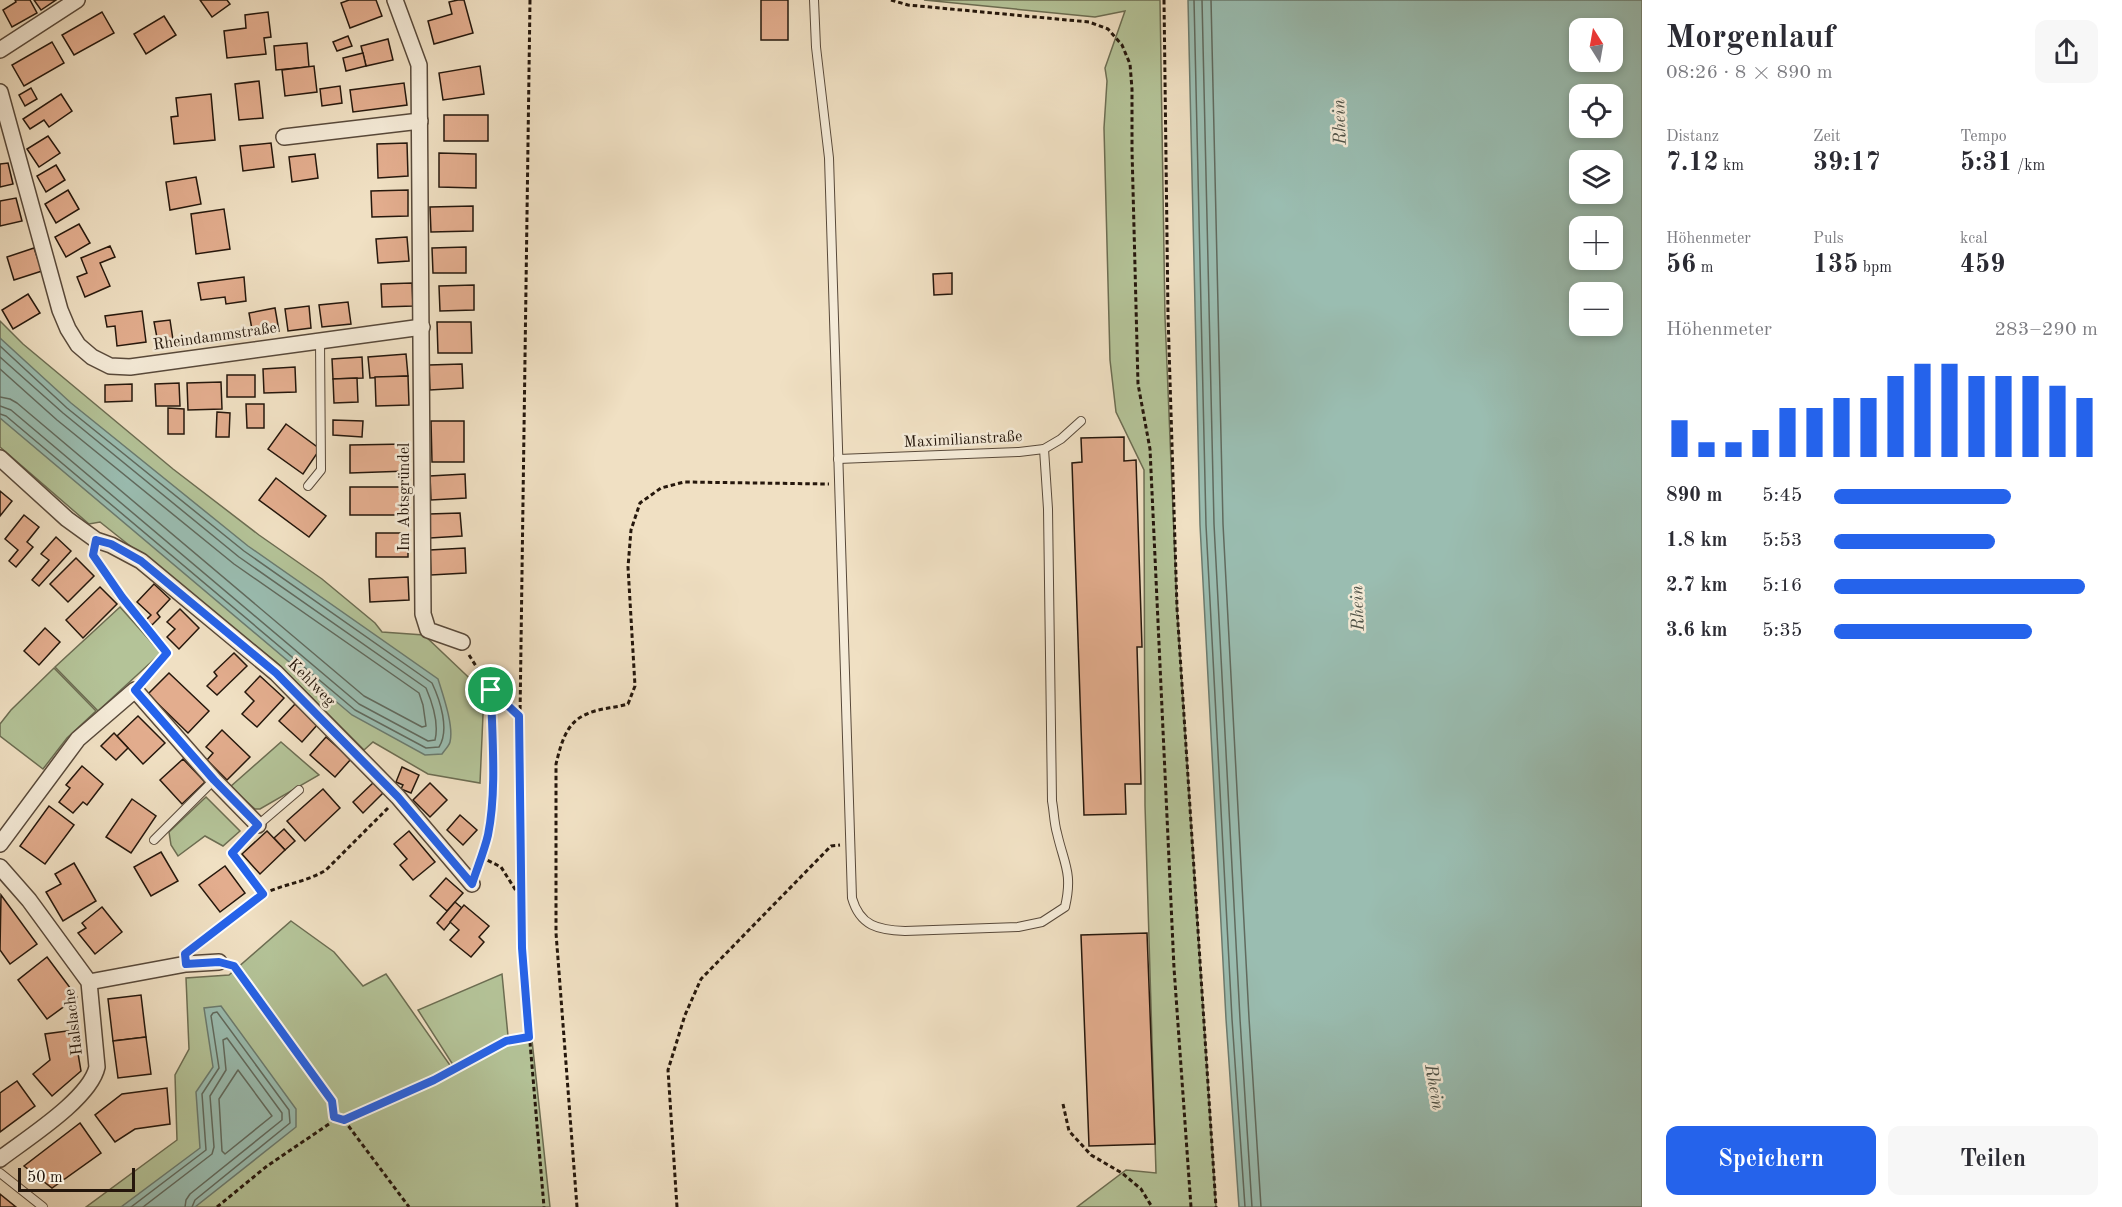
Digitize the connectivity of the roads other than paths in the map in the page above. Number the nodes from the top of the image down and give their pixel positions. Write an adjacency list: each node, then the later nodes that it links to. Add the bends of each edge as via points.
1 (78, 0): 4 (street)
2 (394, 0): 6 (street, via 419,65)
3 (814, 0): 13 (lane, via 829,158)
4 (0, 50)
5 (0, 92): 9 (street, Rheindammstraße, via 60,310 78,345 92,357 110,366 130,367)
6 (420, 121): 7 (street); 8 (street)
7 (284, 137)
8 (422, 327): 9 (street, Rheindammstraße); 17 (street, Im Abtsgründel, via 423,615 428,630)
9 (320, 340): 14 (lane, via 321,470)
10 (1081, 421): 11 (lane, Maximilianstraße)
11 (1044, 449): 13 (lane, Maximilianstraße); 13 (lane, via 1052,801 1069,888 1065,907 1042,922 1018,927 886,930 863,920 855,910)
12 (0, 458): 15 (street, Kehlweg)
13 (838, 459)
14 (308, 486)
15 (96, 540): 16 (lane, via 93,555); 25 (street, Kehlweg, via 141,561 276,673 398,797)
16 (122, 597)
17 (462, 642)
18 (214, 780): 20 (street); 21 (lane); 22 (street, via 135,690 78,739)
19 (299, 790): 20 (lane)
20 (258, 825): 23 (lane)
21 (154, 840)
22 (0, 844)
23 (232, 853)
24 (0, 867): 27 (street, Halslache)
25 (472, 884)
26 (219, 962): 27 (street, via 186,964)
27 (89, 982): 28 (street, Halslache, via 95,1076 76,1099)
28 (0, 1159)
29 (0, 1173): 30 (lane)
30 (43, 1207)

